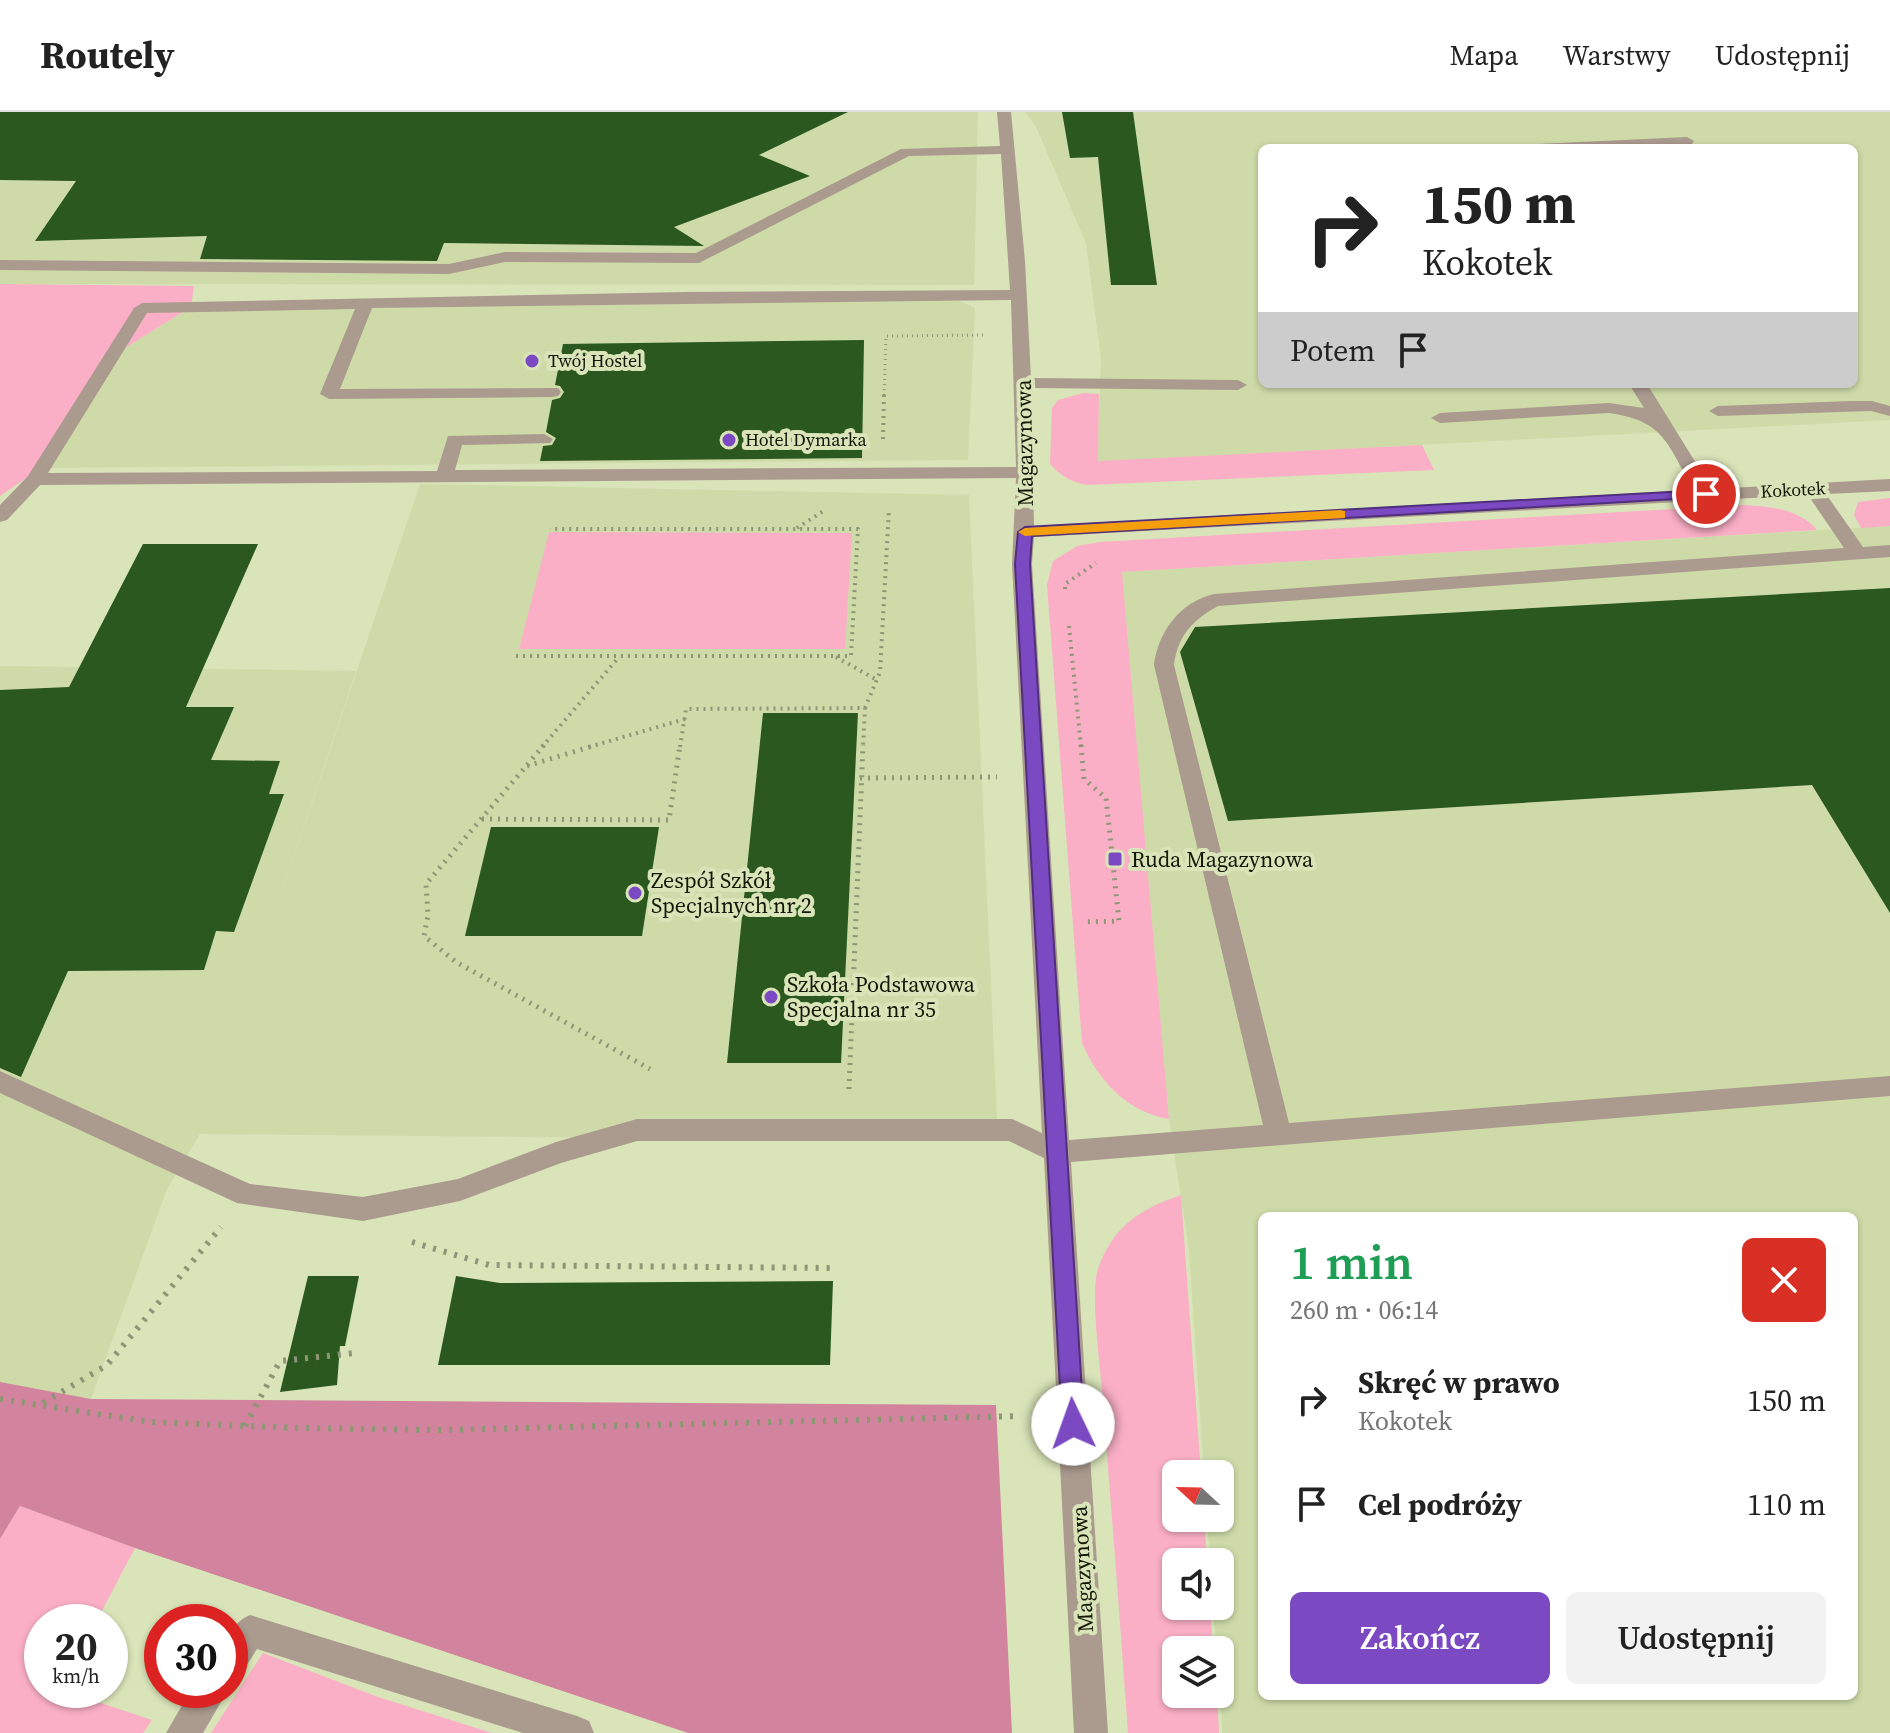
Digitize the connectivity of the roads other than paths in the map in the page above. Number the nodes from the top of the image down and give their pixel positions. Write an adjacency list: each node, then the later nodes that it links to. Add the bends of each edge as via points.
1 (1004, 112): 4 (street, Magazynowa)
2 (1687, 141): 3 (street)
3 (1623, 144)
4 (1008, 150): 5 (street, via 906,152 699,258 505,257 449,269); 6 (street, Magazynowa)
5 (0, 265)
6 (1019, 295): 7 (street); 8 (street, Magazynowa)
7 (366, 303): 11 (street, via 329,394); 19 (street, via 142,308)
8 (1023, 383): 9 (street); 17 (street, Magazynowa)
9 (1238, 385)
10 (1640, 388): 15 (street)
11 (552, 392)
12 (1718, 411): 13 (street, via 1872,406)
13 (1890, 411)
14 (1440, 418): 15 (street, via 1624,409 1650,417)
15 (1667, 431): 22 (street)
16 (544, 439): 18 (street, via 454,440)
17 (1025, 472): 18 (street); 24 (street, Magazynowa)
18 (444, 478): 19 (street)
19 (35, 479): 23 (street)
20 (1890, 485): 21 (street, Kokotek)
21 (1813, 489): 22 (street, Kokotek); 26 (street)
22 (1706, 494): 24 (street, Kokotek)
23 (0, 516)
24 (1025, 532): 30 (street, Magazynowa, via 1022,564)
25 (1890, 551): 26 (street)
26 (1858, 554): 29 (street, via 1214,600 1182,620 1168,641 1164,665)
27 (0, 1081): 30 (street, via 247,1195 363,1209 460,1190 556,1153 637,1130 1012,1130)
28 (1890, 1086): 29 (street)
29 (1279, 1136): 30 (street)
30 (1057, 1152): 35 (street, Magazynowa)
31 (248, 1634): 34 (street)
32 (199, 1708): 33 (street)
33 (183, 1733)
34 (577, 1733)
35 (1091, 1733)

